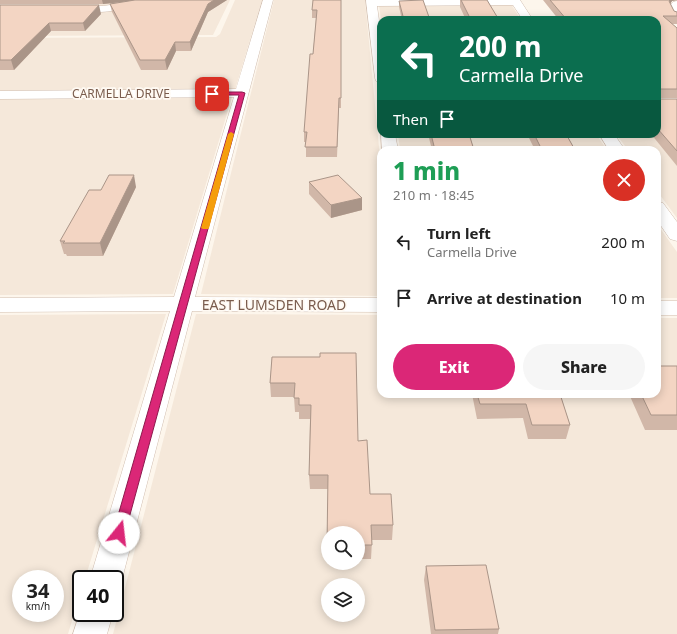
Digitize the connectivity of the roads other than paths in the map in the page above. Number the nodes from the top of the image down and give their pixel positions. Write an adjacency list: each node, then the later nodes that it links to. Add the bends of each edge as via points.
1 (268, 0): 10 (street)
2 (515, 1): 3 (street); 7 (street)
3 (372, 2): 9 (street)
4 (677, 4): 8 (street, via 673,8)
5 (132, 5): 6 (street, via 103,9)
6 (64, 9)
7 (525, 16)
8 (677, 16)
9 (377, 44)
10 (242, 93): 11 (street, CARMELLA DRIVE); 14 (street)
11 (0, 95)
12 (661, 213): 13 (street)
13 (677, 235)
14 (184, 304): 15 (street, EAST LUMSDEN ROAD); 16 (street, EAST LUMSDEN ROAD); 19 (street)
15 (0, 305)
16 (377, 305)
17 (661, 308): 18 (street)
18 (677, 308)
19 (109, 570)
20 (93, 622): 21 (street)
21 (90, 634)

